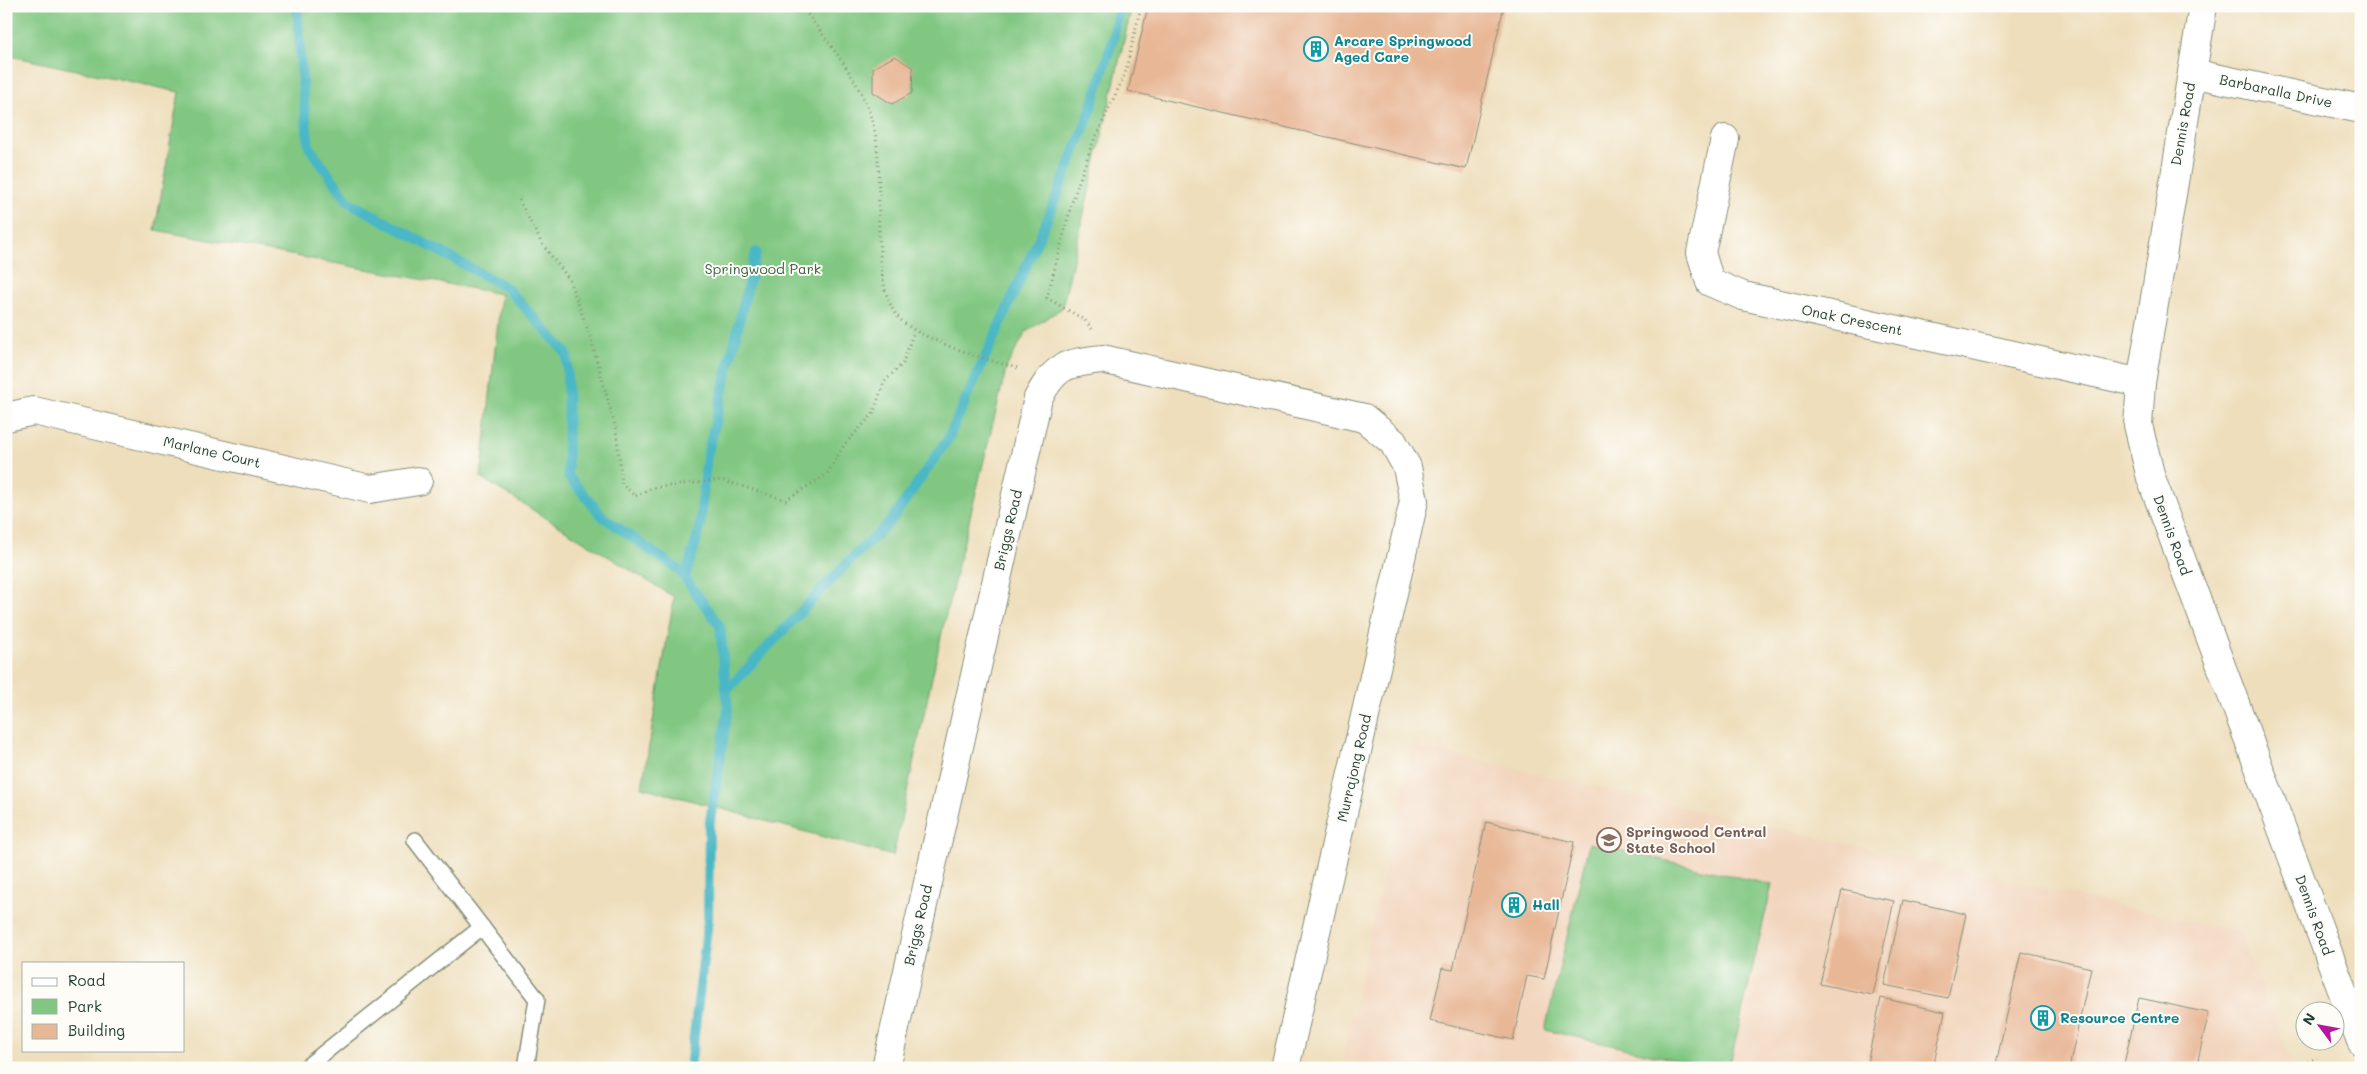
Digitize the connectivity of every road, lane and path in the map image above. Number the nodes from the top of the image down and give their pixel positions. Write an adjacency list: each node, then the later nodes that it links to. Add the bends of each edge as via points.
1 (802, 6): 8 (path, via 866,101 875,133 879,168 880,272 887,298 897,316)
2 (1142, 6): 9 (path, via 1125,74 1091,147 1072,202 1047,298 1085,320)
3 (2203, 6): 4 (street, Dennis Road)
4 (2192, 73): 5 (street, Barbaralla Drive); 11 (street, Dennis Road)
5 (2361, 109)
6 (1724, 139): 11 (street, Onak Crescent, via 1701,252 1710,282 1743,296)
7 (519, 200): 8 (path, via 542,244 569,279 591,339 616,429 622,484 635,496 652,488 722,480 786,500 827,474 846,444 873,414 884,382 903,363)
8 (914, 331): 10 (path)
9 (1096, 333)
10 (998, 363)
11 (2140, 383): 17 (street, Dennis Road, via 2138,425 2151,478)
12 (6, 418): 14 (street, Marlane Court, via 34,411 370,489)
13 (1407, 467): 21 (street, Briggs Road, via 1393,442 1364,418 1102,359 1070,363 1050,377 1038,398); 22 (street, Murrajong Road, via 1414,501)
14 (418, 481)
15 (415, 840): 16 (lane)
16 (482, 927): 19 (lane); 20 (lane, via 537,999)
17 (2361, 1041)
18 (2317, 1058): 23 (path)
19 (305, 1068)
20 (526, 1068)
21 (886, 1068)
22 (1285, 1068)
23 (2294, 1068)

